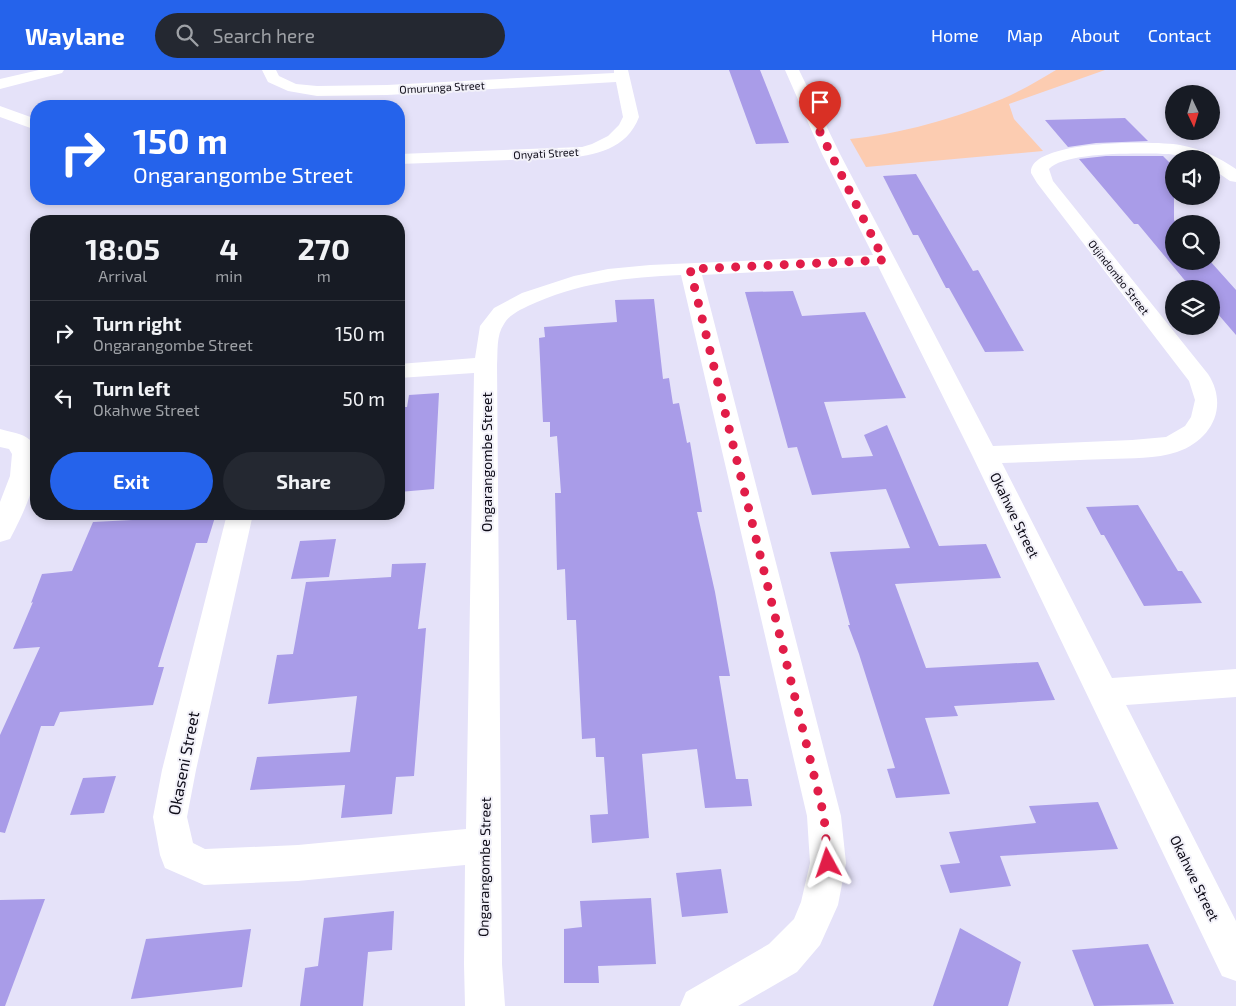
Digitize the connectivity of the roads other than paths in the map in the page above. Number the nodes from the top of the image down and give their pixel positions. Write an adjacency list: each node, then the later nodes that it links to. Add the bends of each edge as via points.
1 (57, 70): 5 (street)
2 (269, 70): 4 (street, Omurunga Street, via 273,79 293,88 317,91 387,90)
3 (792, 70): 12 (street, Okahwe Street)
4 (622, 74): 9 (street, Onyati Street, via 631,117 619,135 598,148 556,153)
5 (0, 84)
6 (0, 111): 7 (street)
7 (30, 123)
8 (1174, 150): 17 (street, Otjindombo Street, via 1064,153 1043,163 1040,174 1200,380 1207,400 1203,418 1194,432 1171,445)
9 (405, 159)
10 (1220, 166): 11 (street)
11 (1236, 177)
12 (884, 260): 13 (street, Ongarangombe Street); 17 (street, Okahwe Street)
13 (690, 269): 14 (street, Ongarangombe Street, via 607,275 567,285 511,307 494,320 488,336); 25 (street, via 824,816 828,863 819,905 807,932 783,958)
14 (486, 365): 15 (street); 22 (street, Ongarangombe Street)
15 (405, 371)
16 (0, 438): 19 (street, via 18,444 25,454 23,478)
17 (985, 455): 21 (street, Okahwe Street)
18 (239, 520): 22 (street, Okaseni Street, via 170,817 178,855 204,867 298,863)
19 (0, 532)
20 (1236, 683): 21 (street)
21 (1104, 693): 23 (street, Okahwe Street)
22 (485, 845): 24 (street, Ongarangombe Street)
23 (1236, 962)
24 (485, 1006)
25 (700, 1006)

